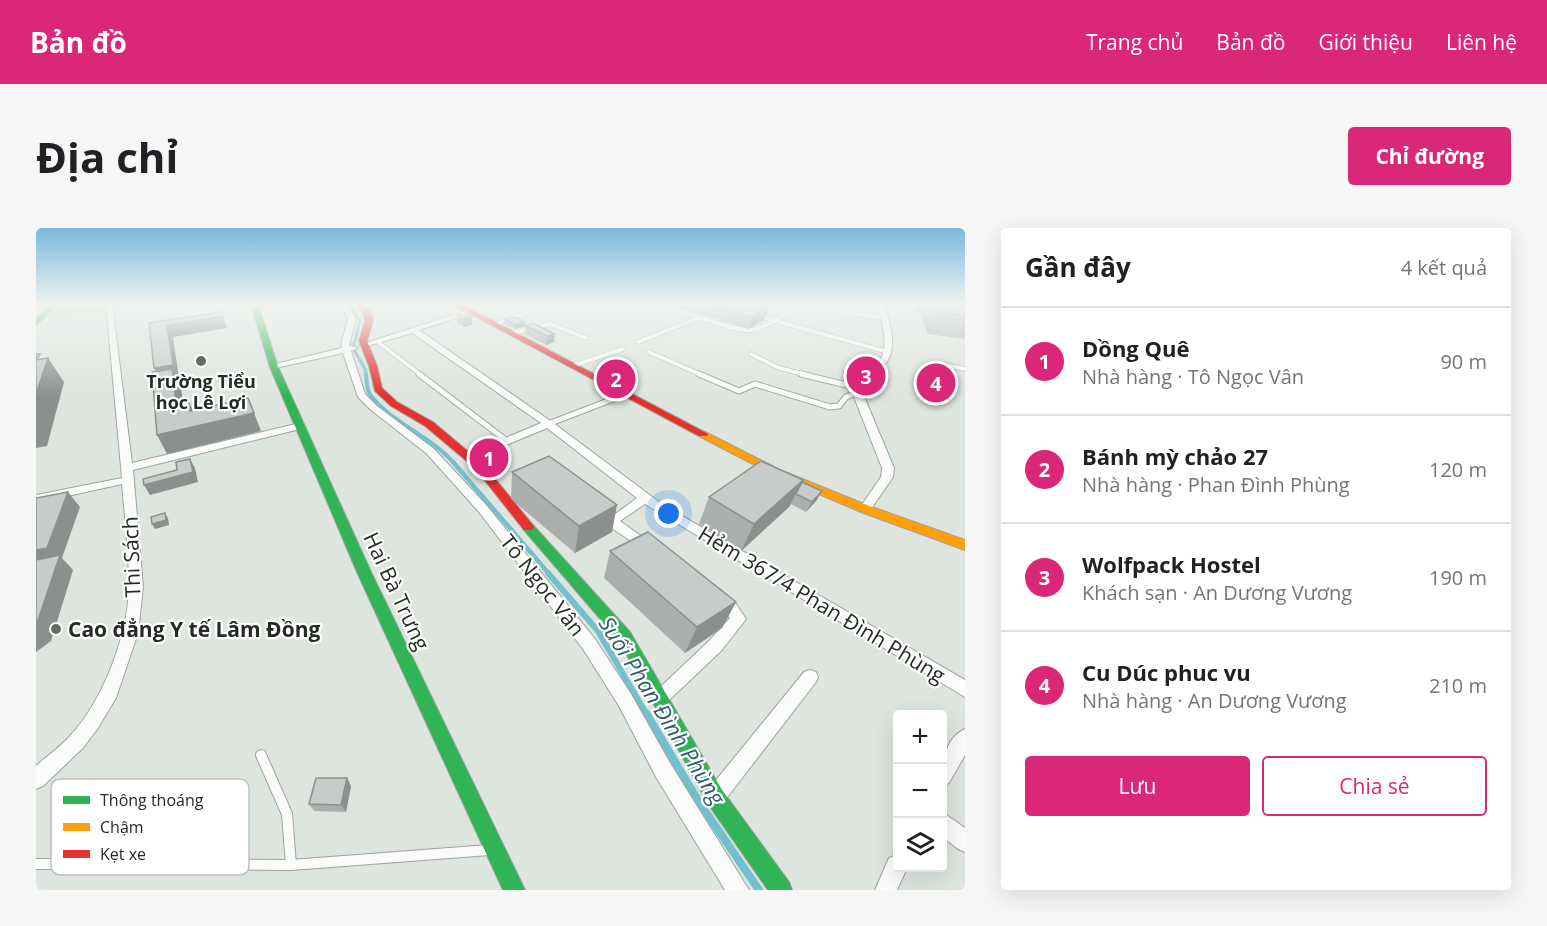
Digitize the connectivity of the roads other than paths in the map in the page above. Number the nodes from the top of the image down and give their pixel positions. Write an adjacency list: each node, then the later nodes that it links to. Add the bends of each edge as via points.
1 (112, 335): 30 (street, Thi Sách)
2 (264, 335): 22 (street, Hai Bà Trưng)
3 (348, 335): 16 (street)
4 (364, 335): 14 (street, Tô Ngọc Vân)
5 (401, 335): 14 (street)
6 (421, 335): 26 (street, Hẻm 367/4 Phan Đình Phùng)
7 (517, 335): 21 (street)
8 (580, 335): 12 (lane)
9 (656, 335): 13 (lane)
10 (825, 335): 18 (lane)
11 (886, 335): 18 (street)
12 (586, 338)
13 (638, 342)
14 (368, 344): 16 (street); 28 (lane); 29 (street, Tô Ngọc Vân, via 375,382 384,396 429,424)
15 (623, 349): 21 (lane)
16 (346, 350): 22 (street); 54 (street, Tô Ngọc Vân, via 361,395 430,451 468,492 589,644)
17 (649, 352): 24 (lane, via 739,391 755,384 830,407 840,406)
18 (888, 352): 24 (street, via 882,362 861,373)
19 (751, 354): 24 (lane, via 779,368)
20 (937, 363): 23 (lane)
21 (576, 365): 25 (street)
22 (274, 367): 27 (street, Hai Bà Trưng)
23 (965, 369)
24 (856, 390): 33 (street, via 888,468 887,477)
25 (629, 393): 26 (lane); 33 (street, via 776,472)
26 (548, 424): 28 (street); 31 (street, Hẻm 367/4 Phan Đình Phùng)
27 (300, 426): 30 (street); 47 (street, Hai Bà Trưng)
28 (507, 441): 29 (street)
29 (470, 458): 39 (street, Tô Ngọc Vân, via 619,629)
30 (127, 474): 32 (street); 43 (street, Thi Sách, via 136,587 130,633 107,698 92,722 77,742)
31 (645, 498): 35 (street, via 613,522); 38 (street, Hẻm 367/4 Phan Đình Phùng)
32 (36, 499)
33 (864, 509): 34 (street)
34 (965, 545)
35 (668, 560)
36 (704, 587): 39 (street, via 731,608 738,619)
37 (810, 677): 44 (street)
38 (965, 689)
39 (660, 698): 44 (street, Tô Ngọc Vân)
40 (965, 738): 42 (street)
41 (261, 755): 51 (lane, via 287,814)
42 (947, 768)
43 (36, 779)
44 (715, 797): 55 (street, Tô Ngọc Vân)
45 (947, 826): 46 (street)
46 (965, 842)
47 (495, 850): 51 (lane); 53 (street, Hai Bà Trưng)
48 (36, 864): 49 (lane)
49 (51, 864)
50 (249, 865): 51 (lane)
51 (291, 865)
52 (894, 872): 56 (street)
53 (514, 890)
54 (738, 890)
55 (781, 890)
56 (886, 890)

